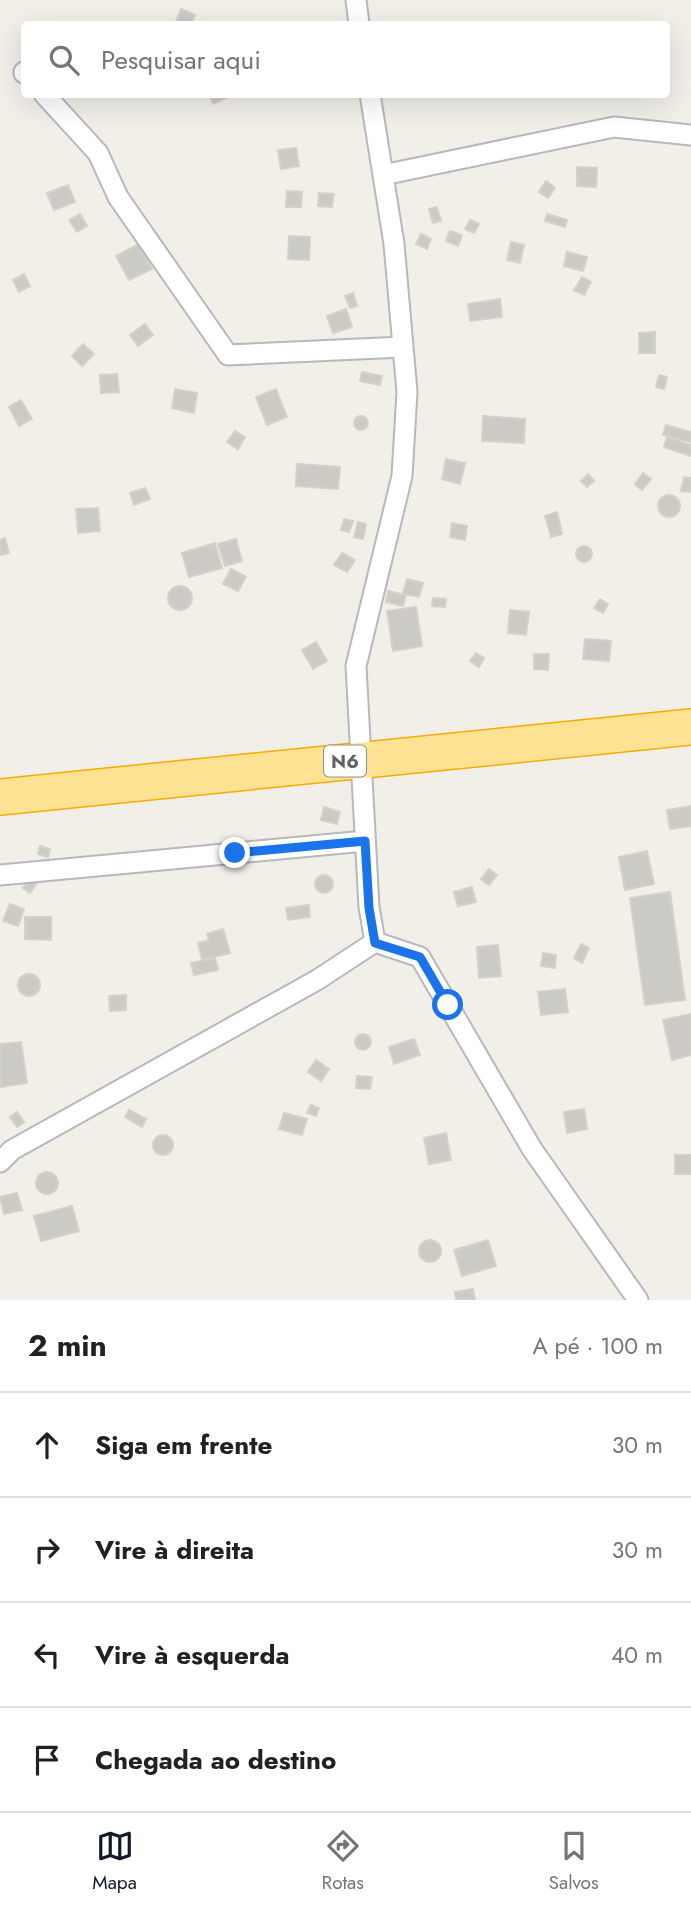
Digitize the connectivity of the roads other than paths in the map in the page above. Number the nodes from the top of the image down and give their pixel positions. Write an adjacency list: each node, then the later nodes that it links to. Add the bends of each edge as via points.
1 (356, 0): 2 (street)
2 (359, 21)
3 (48, 98): 7 (street, via 98,153 118,197 228,355)
4 (371, 98): 6 (street)
5 (691, 135): 6 (street, via 614,127)
6 (383, 175): 7 (street)
7 (403, 347): 9 (street, via 407,392 402,476 356,666)
8 (691, 727): 9 (highway, N6)
9 (360, 759): 10 (highway, N6); 11 (street)
10 (0, 797)
11 (365, 841): 12 (street); 13 (street)
12 (0, 875)
13 (375, 943): 14 (street, via 12,1150); 15 (street, via 420,957 532,1149)
14 (0, 1163)
15 (638, 1300)

